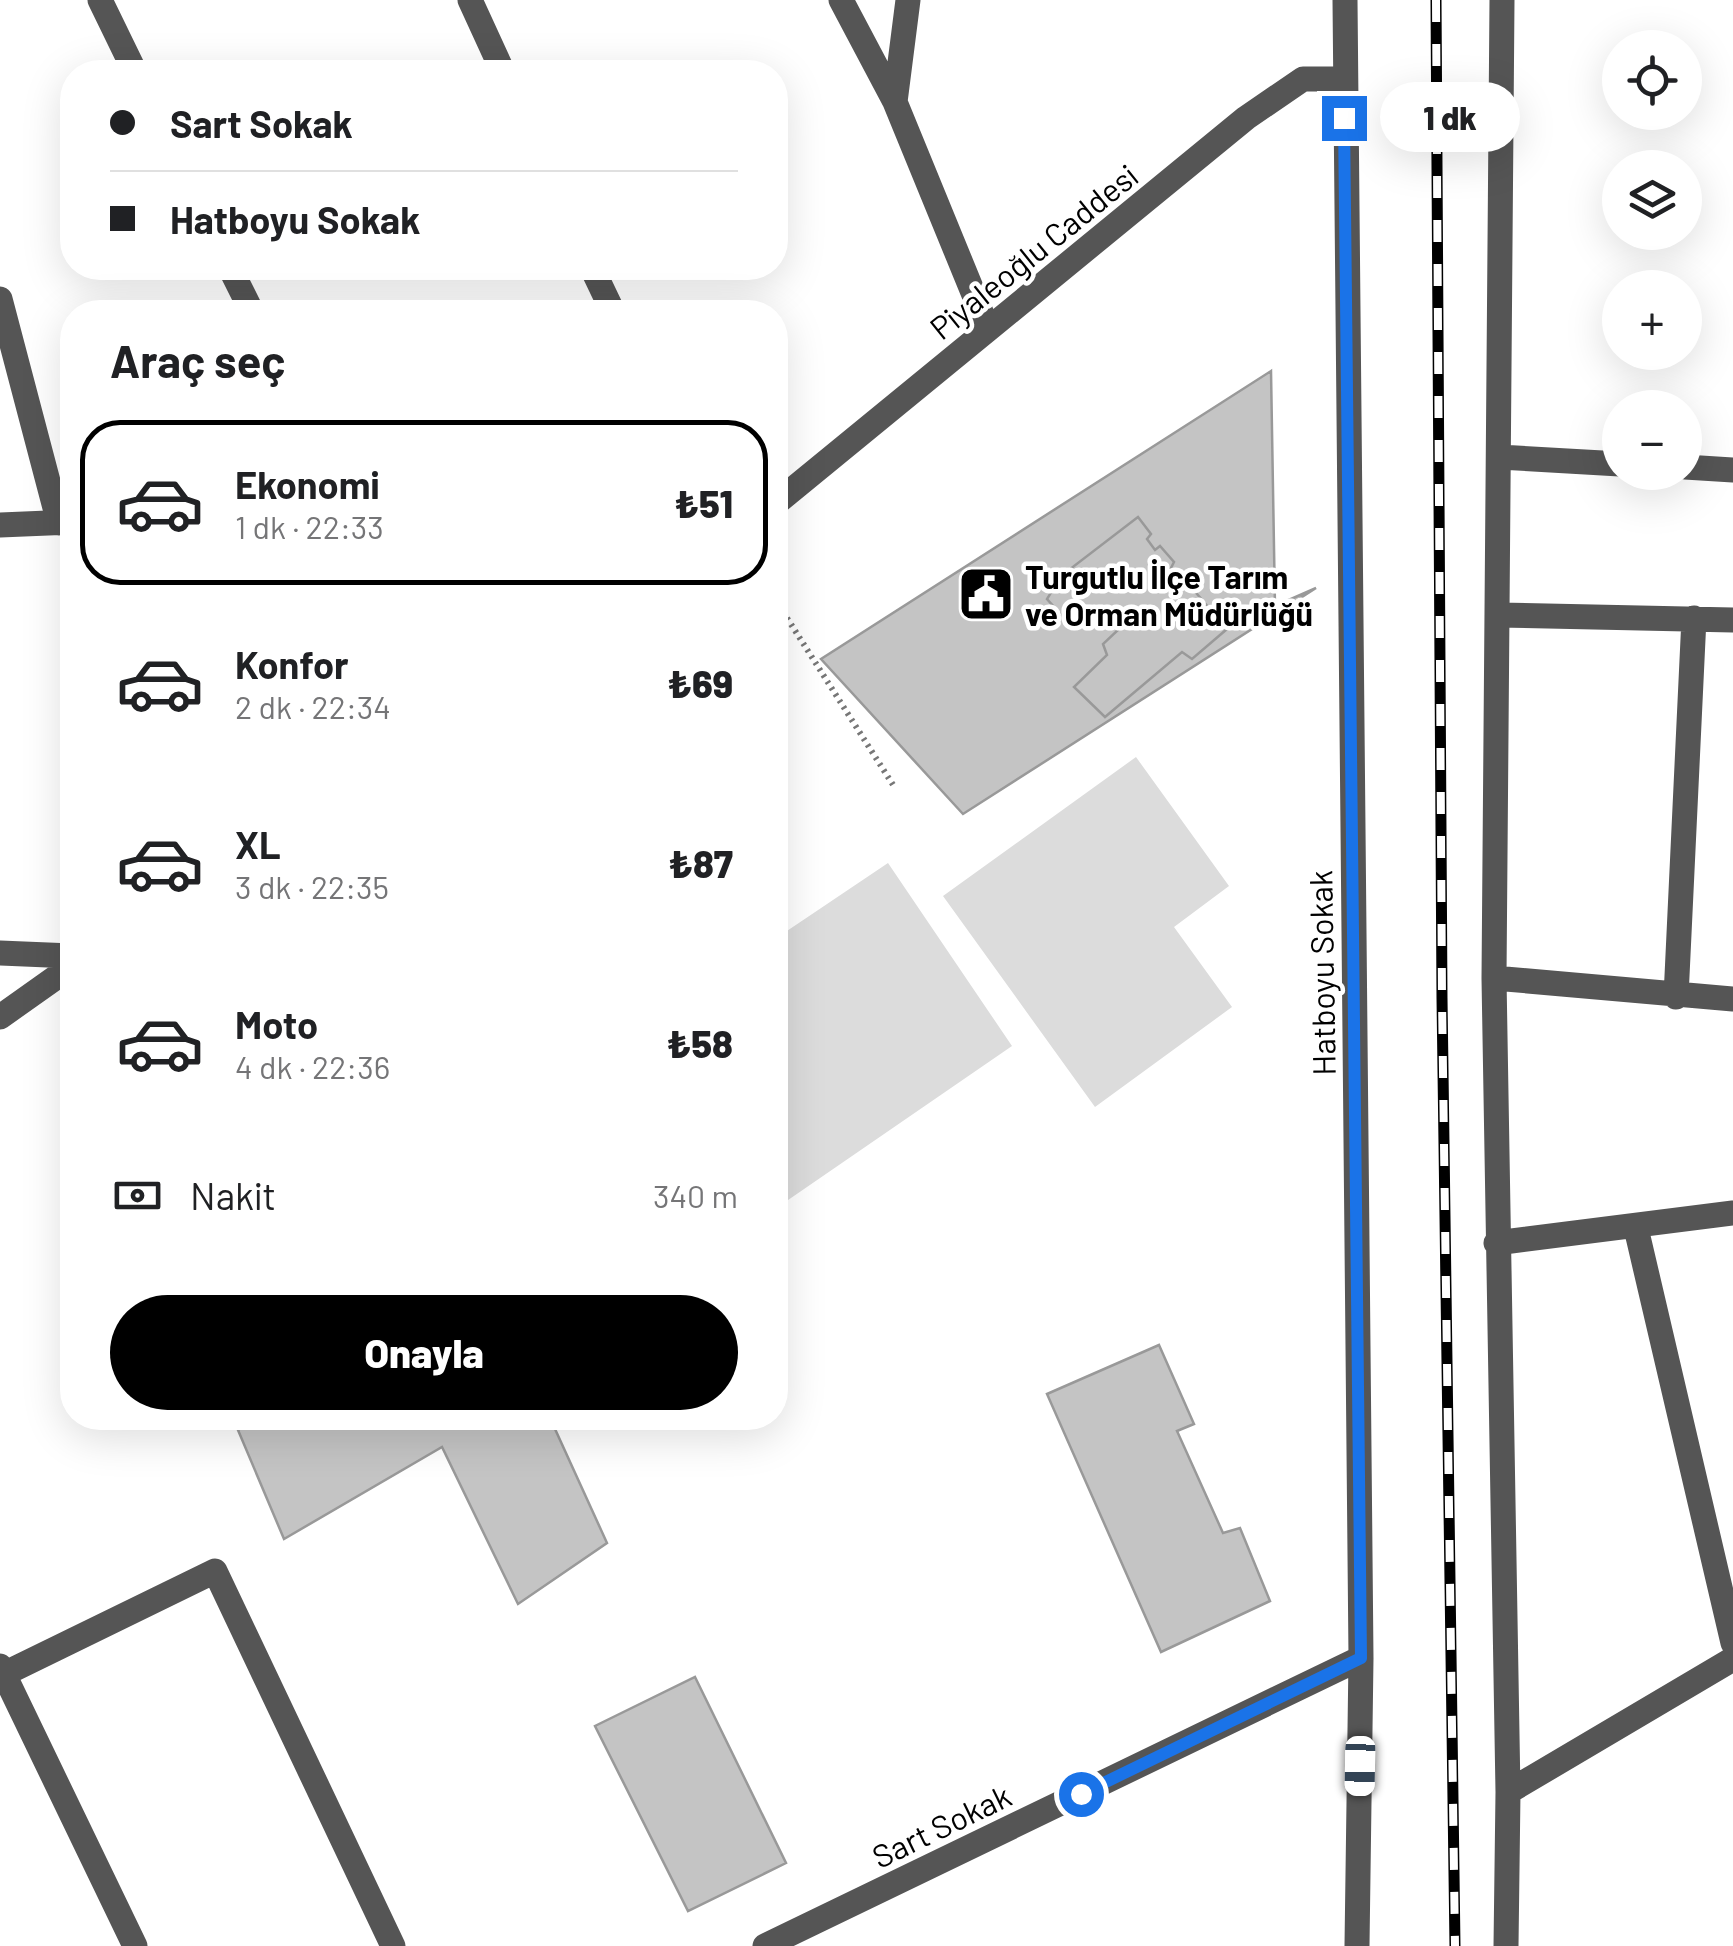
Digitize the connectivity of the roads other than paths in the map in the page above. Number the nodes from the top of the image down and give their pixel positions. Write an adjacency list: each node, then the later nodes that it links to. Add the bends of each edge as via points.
1 (100, 0): 7 (street)
2 (470, 0): 8 (street)
3 (841, 0): 10 (street)
4 (908, 0): 10 (street)
5 (1345, 0): 9 (street, Hatboyu Sokak)
6 (1502, 0): 13 (street)
7 (130, 60)
8 (498, 60)
9 (1344, 79): 12 (street, Piyaleoğlu Caddesi, via 1303,79 1259,109); 35 (street, Hatboyu Sokak)
10 (895, 102): 12 (street)
11 (0, 299): 18 (street)
12 (988, 328): 17 (street, Piyaleoğlu Caddesi)
13 (1499, 458): 14 (street); 21 (street)
14 (1602, 463)
15 (1702, 468): 16 (street)
16 (1733, 470)
17 (788, 493)
18 (60, 502)
19 (60, 522): 20 (street)
20 (0, 524)
21 (1498, 615): 22 (street); 27 (street)
22 (1694, 618): 23 (street); 28 (street)
23 (1733, 620)
24 (0, 953): 25 (street)
25 (60, 956)
26 (60, 974): 30 (street)
27 (1494, 978): 28 (street); 33 (street)
28 (1676, 997): 29 (street)
29 (1733, 999)
30 (0, 1017)
31 (1733, 1213): 32 (street)
32 (1636, 1228): 33 (street); 34 (street)
33 (1496, 1243): 38 (street)
34 (1733, 1643)
35 (1361, 1658): 41 (street, Sart Sokak); 42 (street, Hatboyu Sokak)
36 (1733, 1659): 38 (street)
37 (1, 1672): 39 (street); 40 (street, via 215,1572)
38 (1508, 1792): 43 (street)
39 (135, 1946)
40 (393, 1946)
41 (765, 1946)
42 (1357, 1946)
43 (1506, 1946)

